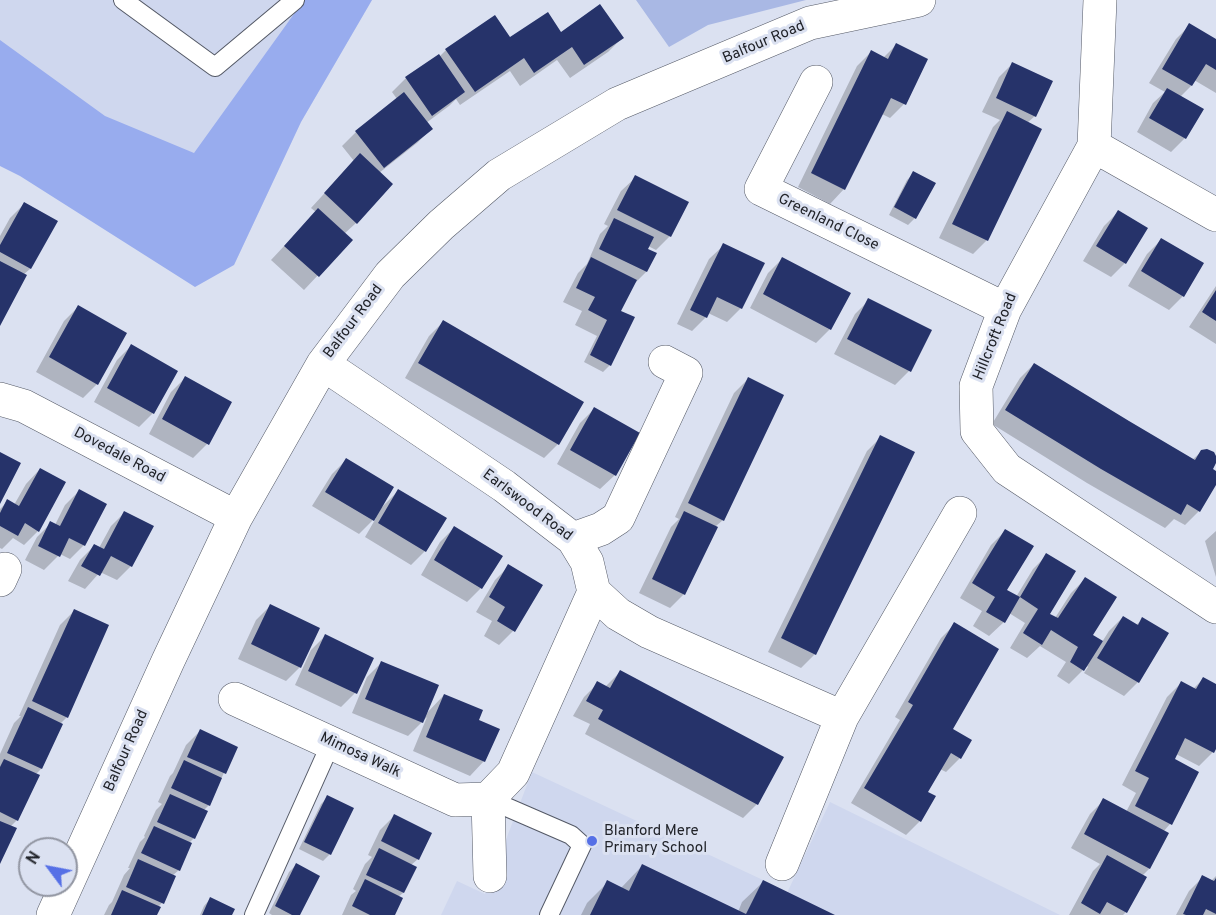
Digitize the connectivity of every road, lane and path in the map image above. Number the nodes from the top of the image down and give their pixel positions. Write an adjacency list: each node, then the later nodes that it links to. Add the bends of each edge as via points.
1 (123, 0): 2 (lane, via 214,67)
2 (294, 0)
3 (919, 0): 10 (street, Balfour Road, via 810,23 617,104 499,175 390,275)
4 (1100, 0): 6 (street, Hillcroft Road)
5 (816, 82): 8 (street, Greenland Close, via 761,189)
6 (1094, 146): 7 (street); 8 (street, Hillcroft Road)
7 (1216, 215)
8 (1005, 309): 16 (street, Hillcroft Road, via 976,386 977,430 1007,469)
9 (666, 362): 14 (street, via 686,373 618,518)
10 (323, 364): 13 (street, Balfour Road); 14 (street, Earlswood Road, via 504,486)
11 (0, 399): 13 (street, Dovedale Road, via 24,406)
12 (960, 513): 18 (street)
13 (236, 517): 23 (street, Balfour Road)
14 (573, 539): 15 (street, Earlswood Road, via 587,562)
15 (594, 592): 18 (street, via 618,614 649,632); 20 (street, via 513,773)
16 (1216, 607)
17 (235, 699): 19 (street, Mimosa Walk)
18 (842, 717): 21 (street)
19 (331, 743): 20 (street, Mimosa Walk, via 455,800); 24 (lane)
20 (488, 799): 22 (street); 25 (lane, via 571,835 582,845)
21 (782, 864)
22 (490, 876)
23 (53, 915)
24 (254, 915)
25 (549, 915)

